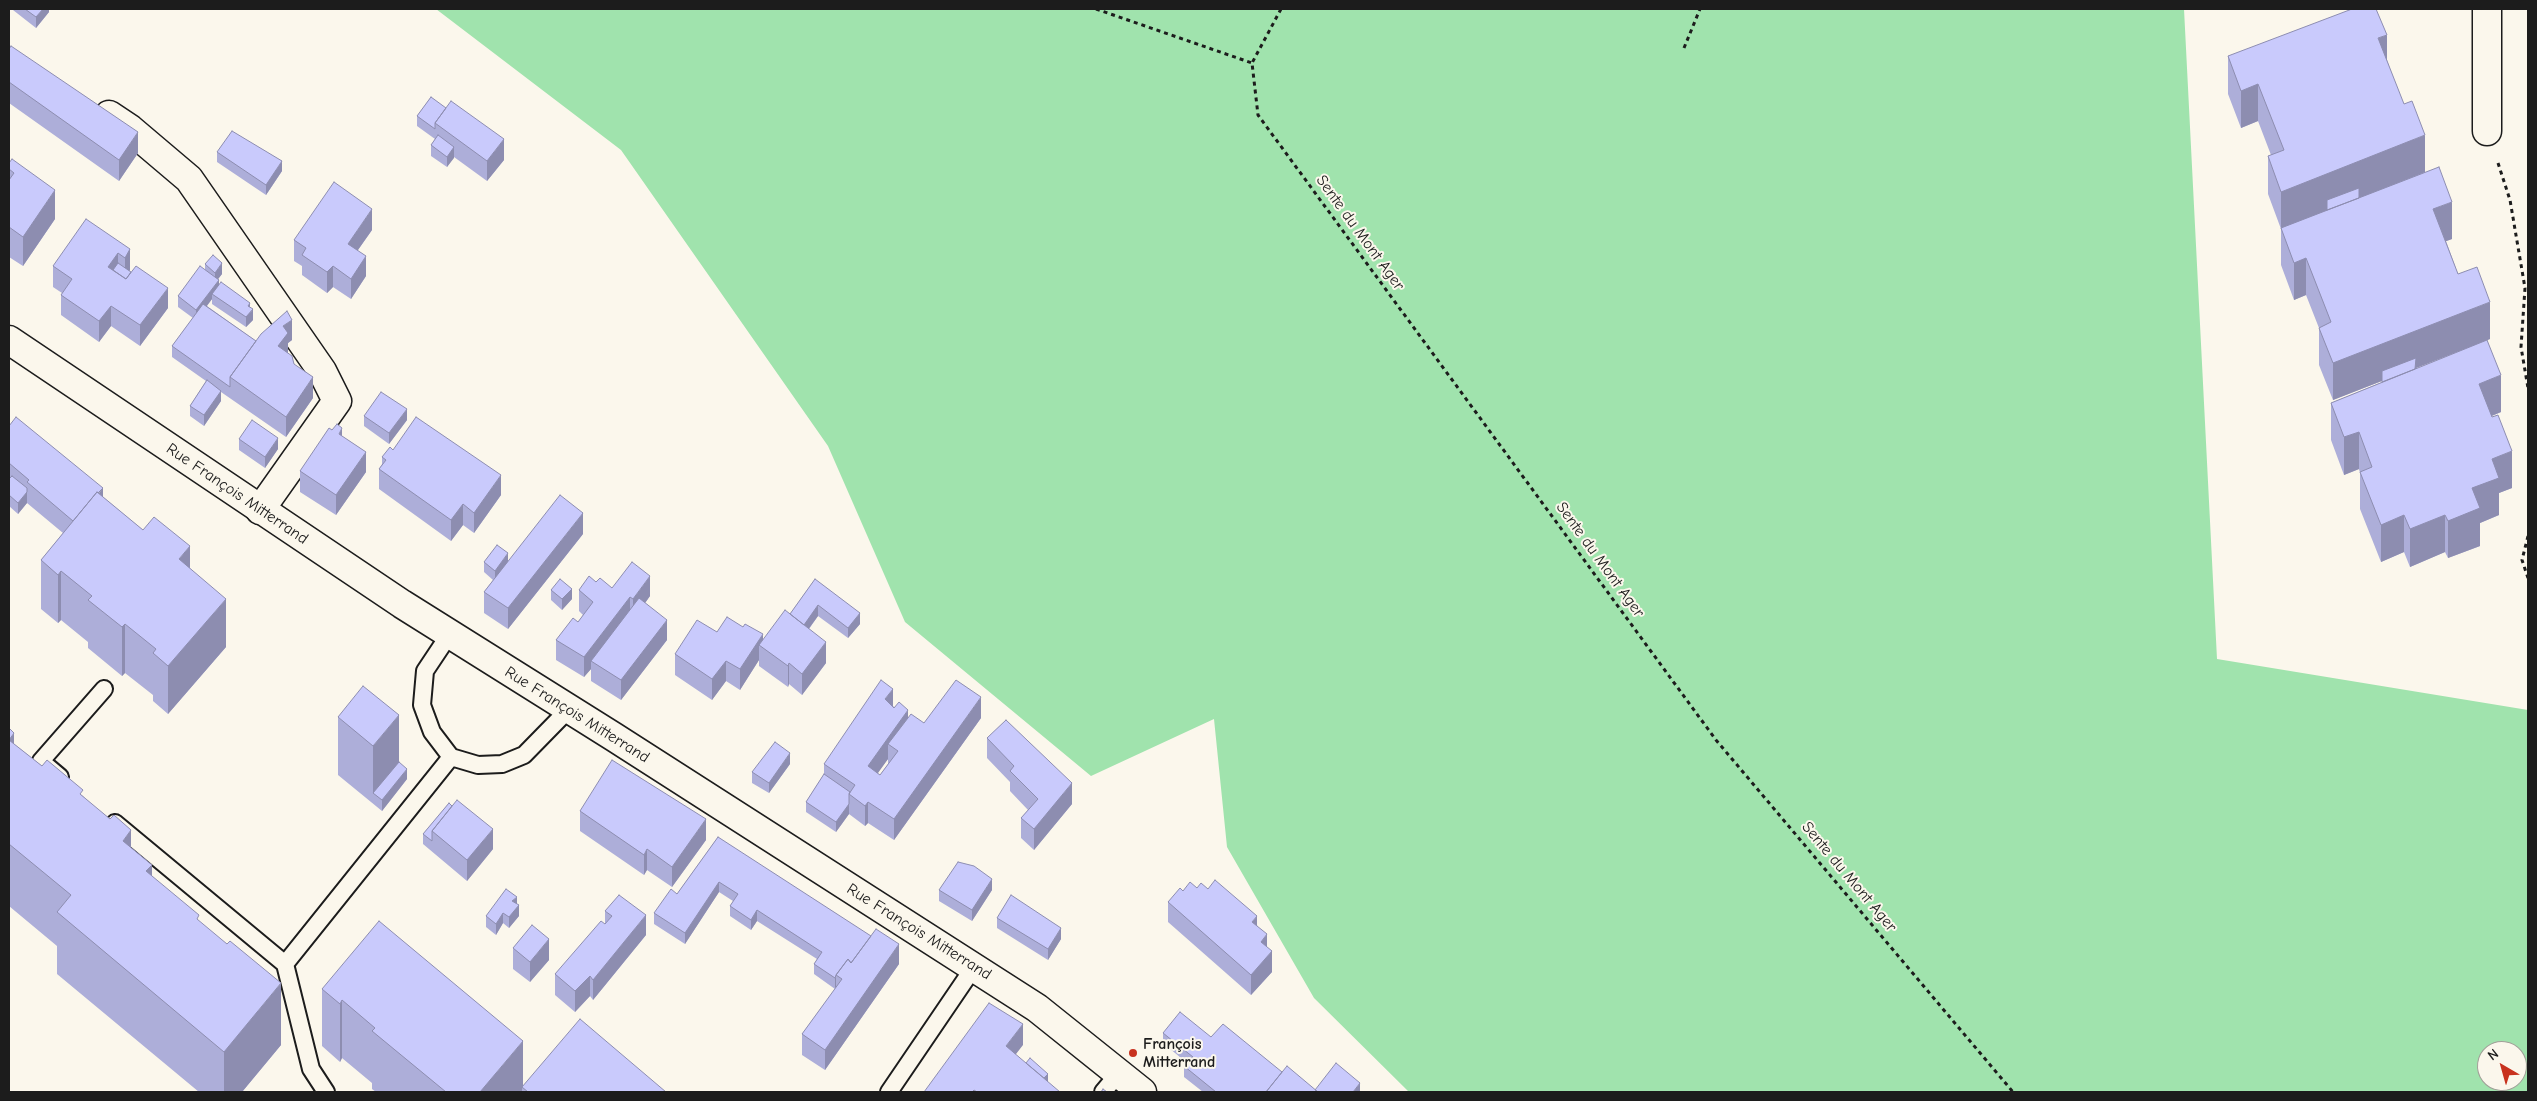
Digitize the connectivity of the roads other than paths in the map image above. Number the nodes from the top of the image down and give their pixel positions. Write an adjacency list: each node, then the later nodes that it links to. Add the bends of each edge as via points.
1 (2487, 9): 3 (street)
2 (89, 102): 5 (street, via 130,129 189,179 322,371 337,401)
3 (2487, 131)
4 (9, 340): 5 (street, Rue François Mitterrand)
5 (260, 510): 6 (street, Rue François Mitterrand)
6 (449, 635): 8 (street, Rue François Mitterrand); 9 (lane, via 425,671 422,705 432,732)
7 (104, 689): 10 (lane, via 40,761)
8 (569, 709): 9 (lane, via 524,755 502,764 478,765); 13 (street, Rue François Mitterrand)
9 (451, 757): 12 (lane)
10 (71, 787)
11 (102, 812): 12 (lane)
12 (285, 964): 15 (lane, via 311,1069)
13 (974, 967): 14 (street, Rue François Mitterrand, via 1037,1008); 16 (lane)
14 (1111, 1083): 17 (street, Rue François Mitterrand)
15 (326, 1092)
16 (889, 1092)
17 (1142, 1092)

